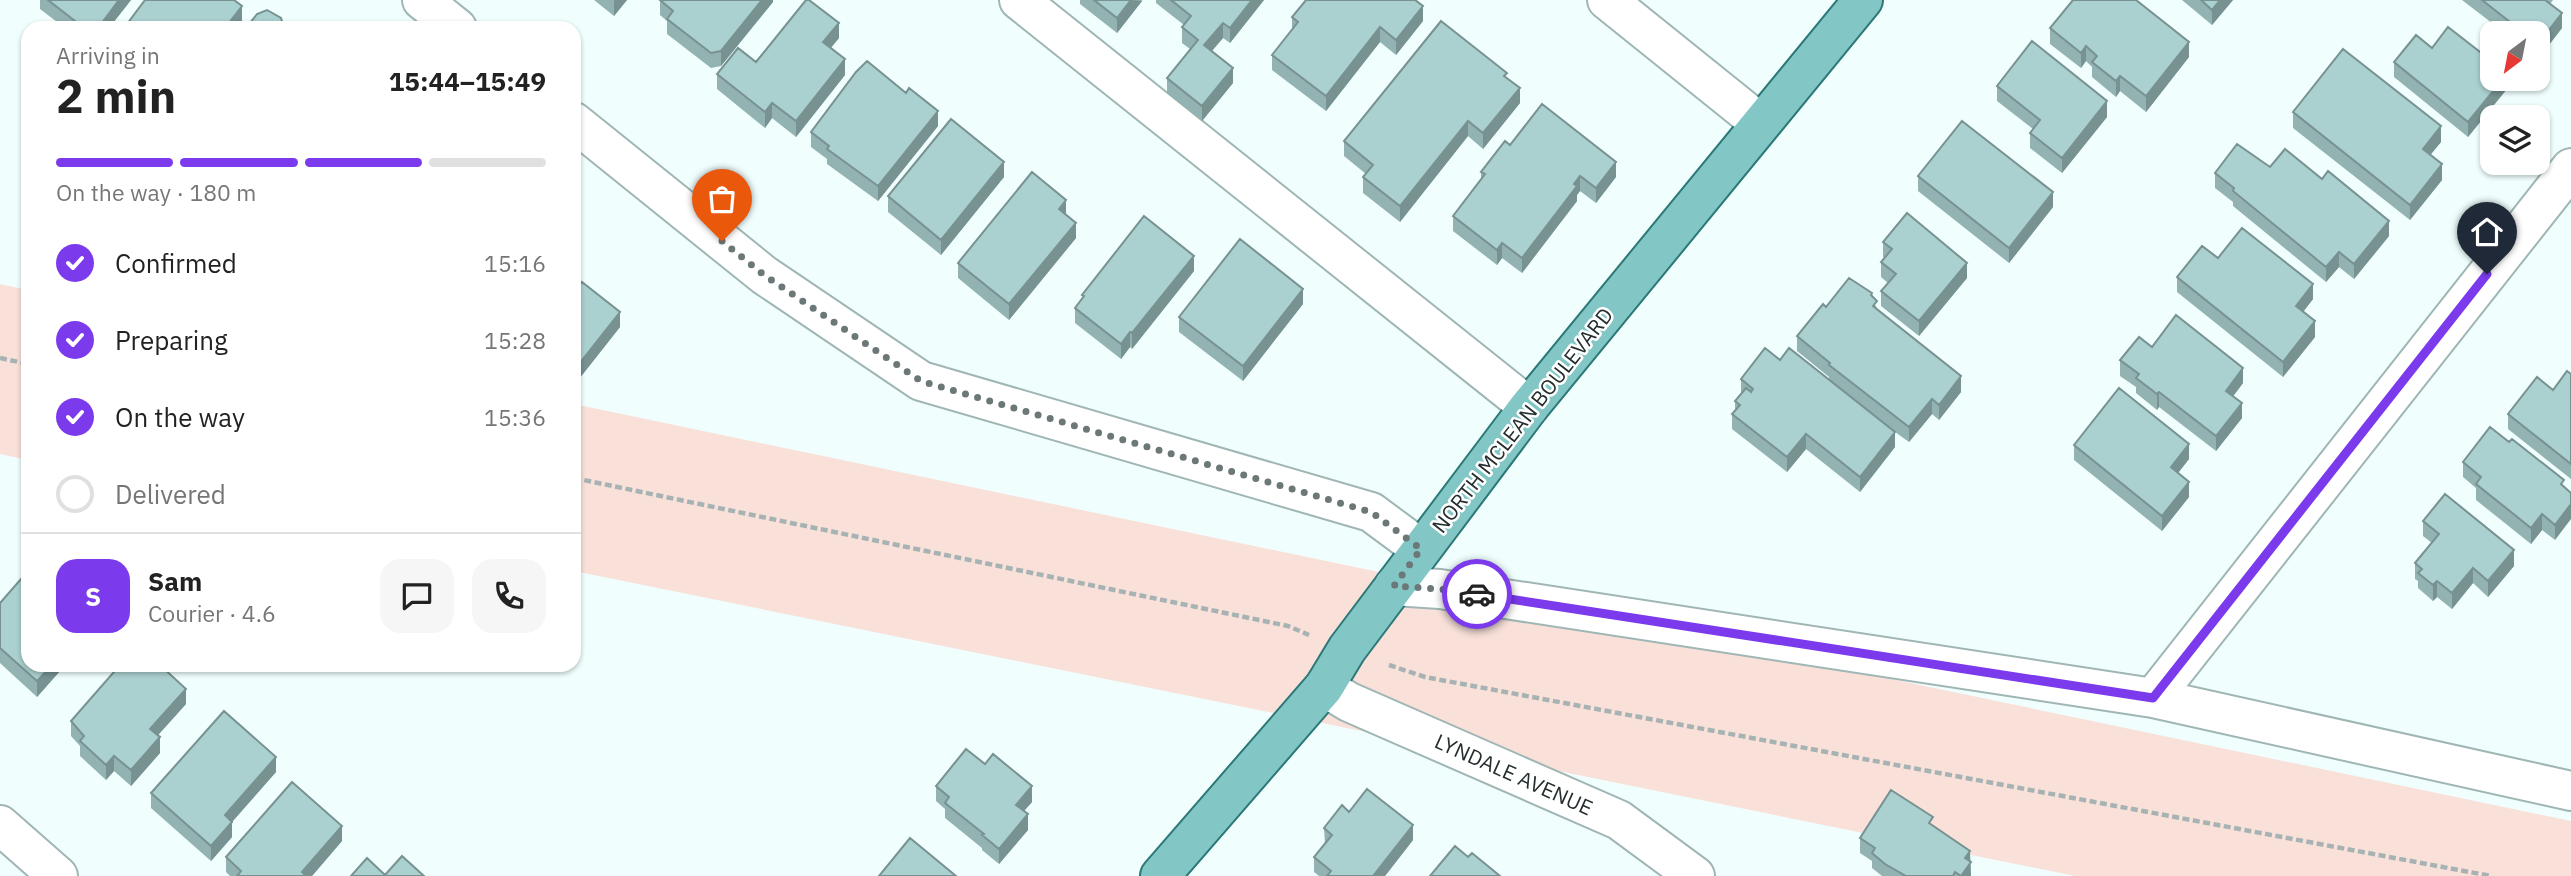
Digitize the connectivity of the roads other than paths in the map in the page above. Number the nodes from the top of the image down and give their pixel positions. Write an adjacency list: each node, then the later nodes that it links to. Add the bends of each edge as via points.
1 (422, 0): 5 (street)
2 (1019, 0): 9 (street)
3 (1607, 0): 6 (street)
4 (1863, 0): 6 (main road, NORTH MCLEAN BOULEVARD)
5 (448, 21)
6 (1760, 123): 9 (main road, NORTH MCLEAN BOULEVARD)
7 (581, 128): 10 (street, via 764,275 921,381 1371,512)
8 (2571, 168): 13 (street)
9 (1529, 407): 10 (main road, NORTH MCLEAN BOULEVARD)
10 (1421, 549): 11 (main road, NORTH MCLEAN BOULEVARD)
11 (1394, 586): 12 (main road, NORTH MCLEAN BOULEVARD); 13 (street, via 1440,589)
12 (1324, 687): 17 (main road, NORTH MCLEAN BOULEVARD); 18 (street, LYNDALE AVENUE, via 1619,820)
13 (2153, 698): 14 (street)
14 (2571, 791)
15 (0, 825): 16 (street)
16 (58, 876)
17 (1160, 876)
18 (1695, 876)

